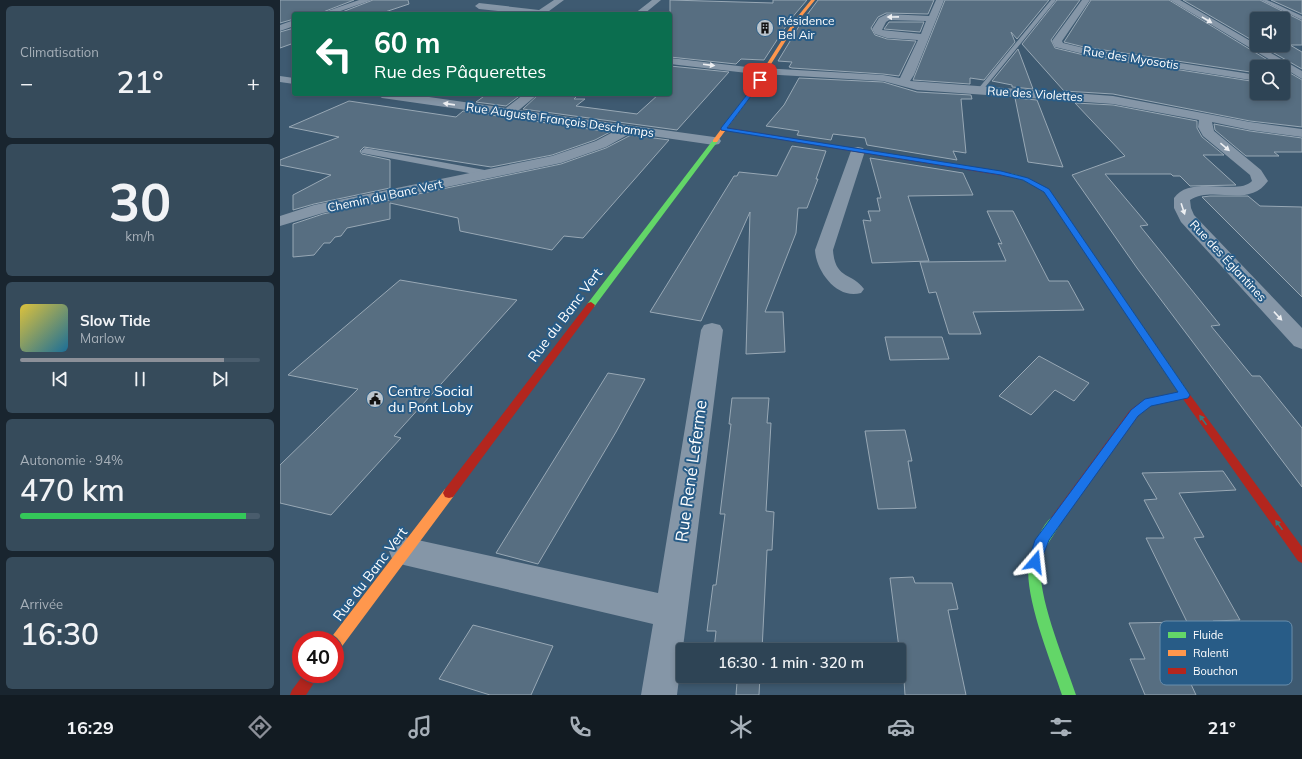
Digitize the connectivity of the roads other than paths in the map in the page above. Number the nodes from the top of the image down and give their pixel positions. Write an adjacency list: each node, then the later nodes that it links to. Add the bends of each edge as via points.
1 (368, 0): 12 (street)
2 (546, 0): 10 (street)
3 (657, 0): 15 (street)
4 (813, 0): 22 (street, Rue du Banc Vert, via 796,21)
5 (940, 0): 17 (street)
6 (1054, 0): 29 (lane)
7 (1086, 0): 23 (street, Rue des Myosotis, via 1057,41 1059,45)
8 (1174, 0): 24 (street, one-way to 24)
9 (1263, 0): 16 (lane)
10 (558, 1): 14 (street)
11 (479, 6): 13 (street)
12 (329, 12)
13 (532, 12)
14 (542, 12)
15 (641, 12)
16 (1302, 18)
17 (932, 19): 20 (street); 20 (street, one-way to 20, via 886,17 877,30 884,34)
18 (292, 24): 19 (street)
19 (280, 28)
20 (924, 37): 28 (street)
21 (672, 61): 22 (street, Rue des Violettes, one-way to 22)
22 (766, 71): 28 (street, Rue des Violettes, via 878,78); 34 (street, Rue du Banc Vert)
23 (1250, 77)
24 (1302, 77): 25 (street)
25 (1290, 78)
26 (280, 79): 27 (street)
27 (292, 81)
28 (902, 83): 29 (street, Rue des Violettes)
29 (980, 90): 33 (street, Rue des Violettes, via 1113,100)
30 (395, 96): 32 (street, Rue Auguste François Deschamps, one-way to 30)
31 (529, 96): 32 (street)
32 (507, 113): 35 (street, Rue Auguste François Deschamps)
33 (1206, 117): 36 (street, Rue des Violettes); 44 (street, Rue des Églantines, one-way to 44, via 1204,127 1208,133 1256,173 1260,181 1248,190 1205,190 1190,193 1182,198 1183,211)
34 (723, 129): 37 (street, Rue du Banc Vert); 39 (street)
35 (627, 130): 37 (street, Rue Auguste François Deschamps); 40 (street, Chemin du Banc Vert, via 605,142 567,156)
36 (1302, 133)
37 (714, 141): 46 (street, Rue du Banc Vert)
38 (365, 151): 40 (lane, Chemin du Banc Vert)
39 (858, 151): 42 (street, via 826,241 824,255 832,275); 45 (street, via 1011,175 1025,179 1047,191)
40 (490, 174): 41 (street, Chemin du Banc Vert, via 320,209)
41 (280, 221)
42 (854, 290)
43 (712, 330): 48 (street, Rue René Leferme)
44 (1302, 341)
45 (1185, 395): 47 (street, one-way to 45); 53 (street, via 1148,402 1134,413 1040,544 1034,573 1037,593)
46 (404, 551): 48 (street); 49 (street, Rue du Banc Vert)
47 (1302, 557)
48 (671, 612): 52 (street, Rue René Leferme)
49 (344, 632)
50 (306, 683): 51 (street)
51 (297, 695)
52 (659, 695)
53 (1069, 695)

